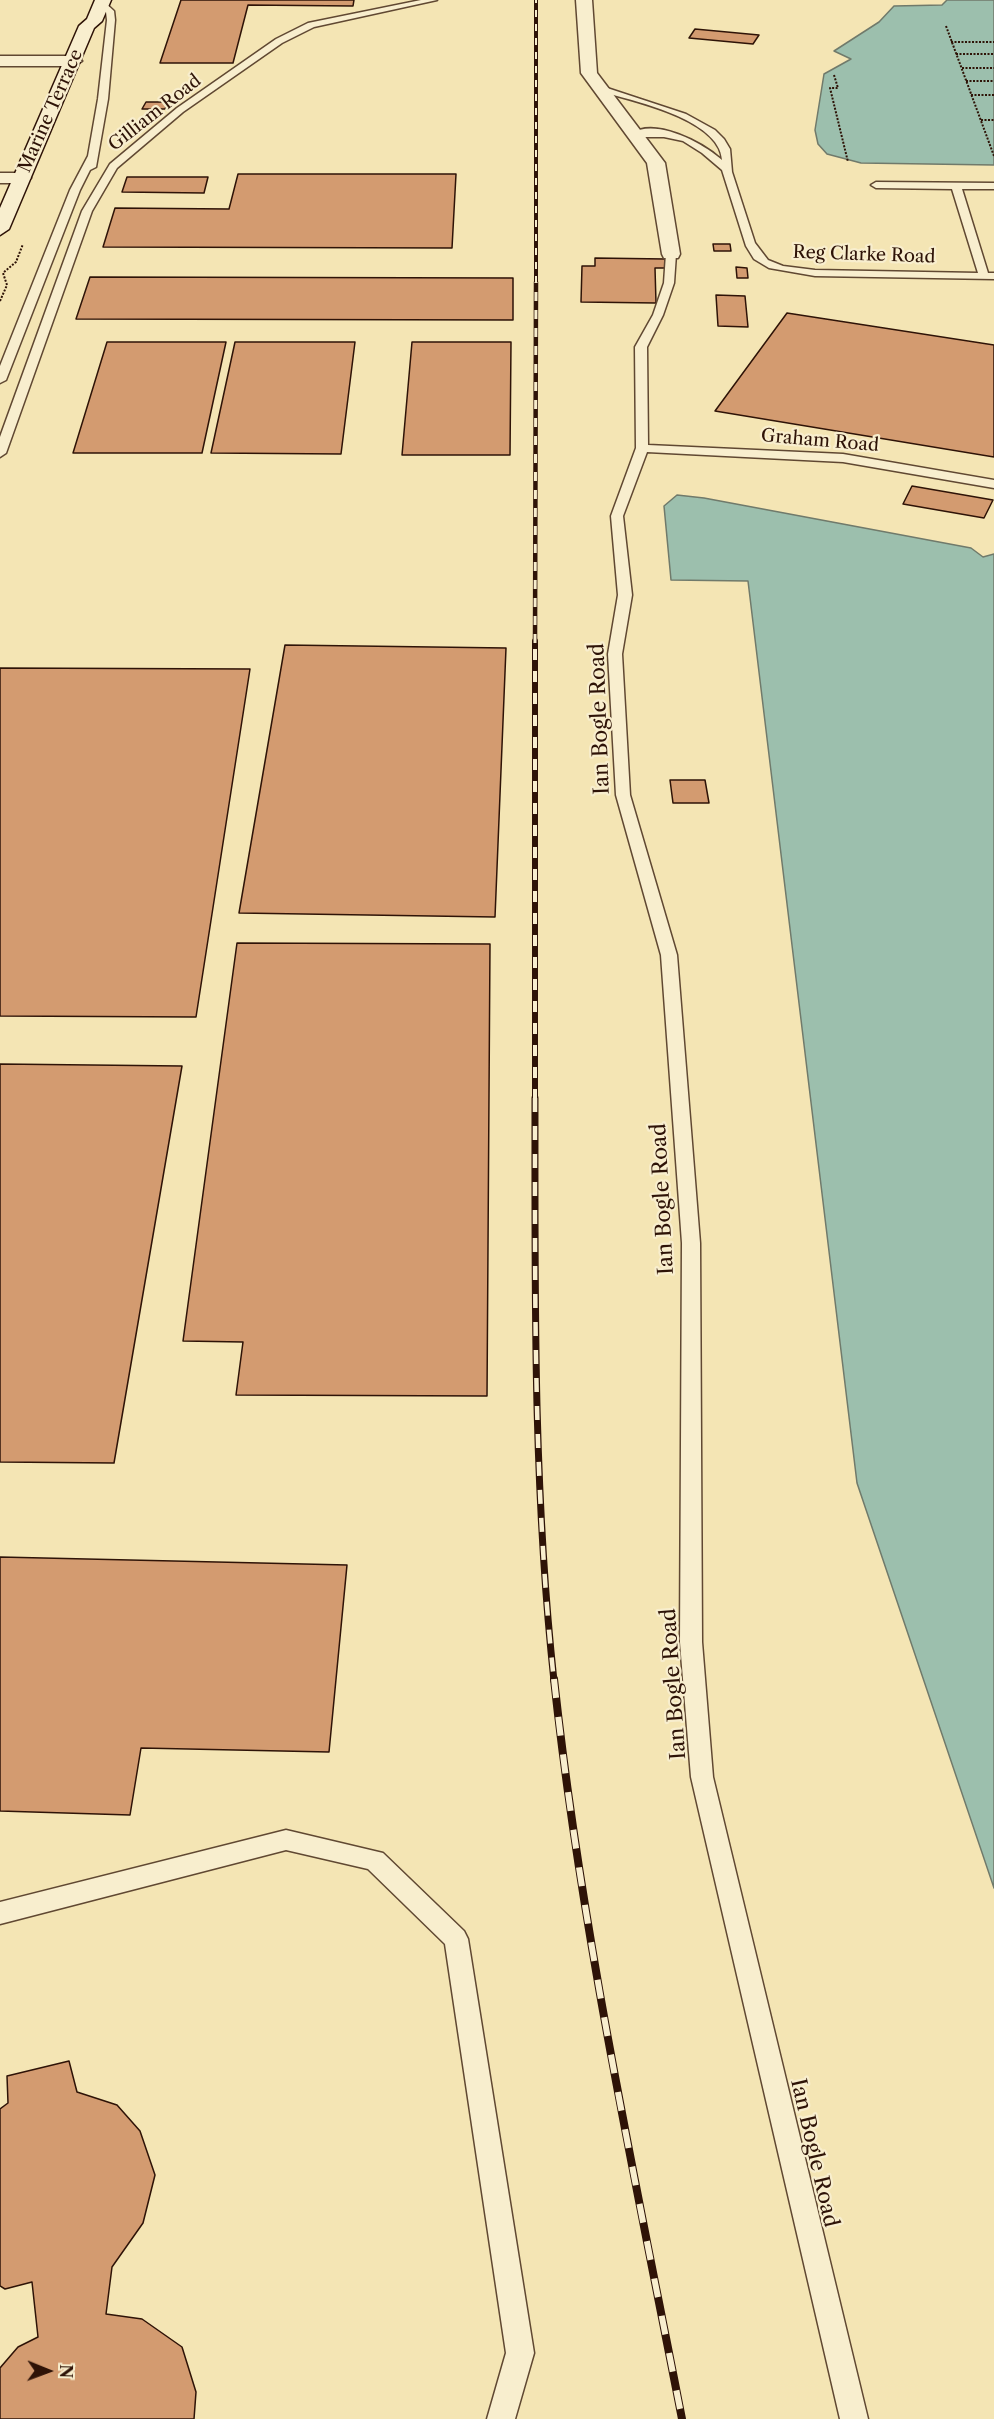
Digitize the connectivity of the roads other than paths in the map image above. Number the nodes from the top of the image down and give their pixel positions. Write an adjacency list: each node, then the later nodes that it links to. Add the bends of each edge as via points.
1 (433, 0): 15 (lane, Gilliam Road, via 311,25 279,40 180,110 113,166)
2 (584, 0): 6 (street, Ian Bogle Road, via 589,73)
3 (98, 1): 4 (street, Marine Terrace, via 94,21 87,26); 8 (lane, via 110,11 111,20)
4 (74, 61): 5 (street); 11 (street, Marine Terrace)
5 (0, 62)
6 (601, 89): 7 (street, Ian Bogle Road); 9 (lane, Reg Clarke Road, via 640,100 704,127 722,142 727,153)
7 (636, 134): 9 (lane, via 660,132 683,136); 17 (street, Ian Bogle Road, via 656,163)
8 (92, 157): 15 (lane); 19 (lane, via 75,190)
9 (726, 169): 18 (lane, Reg Clarke Road, via 754,252 765,262 787,270 815,273)
10 (0, 178): 11 (street)
11 (21, 178): 16 (street, Marine Terrace)
12 (876, 185): 13 (lane)
13 (956, 185): 14 (lane); 18 (lane)
14 (994, 186)
15 (87, 211): 21 (lane, Gilliam Road)
16 (0, 229)
17 (671, 254): 20 (lane, Ian Bogle Road, via 669,283 640,347)
18 (989, 276)
19 (0, 380)
20 (642, 448): 22 (lane, Graham Road, via 843,458); 25 (lane, Ian Bogle Road, via 617,516 625,595 615,654 623,795 669,955 691,1243 691,1642 702,1777)
21 (0, 453)
22 (994, 484)
23 (0, 1913): 24 (lane, via 286,1840 375,1860 456,1939 520,2353)
24 (501, 2419)
25 (854, 2419)

